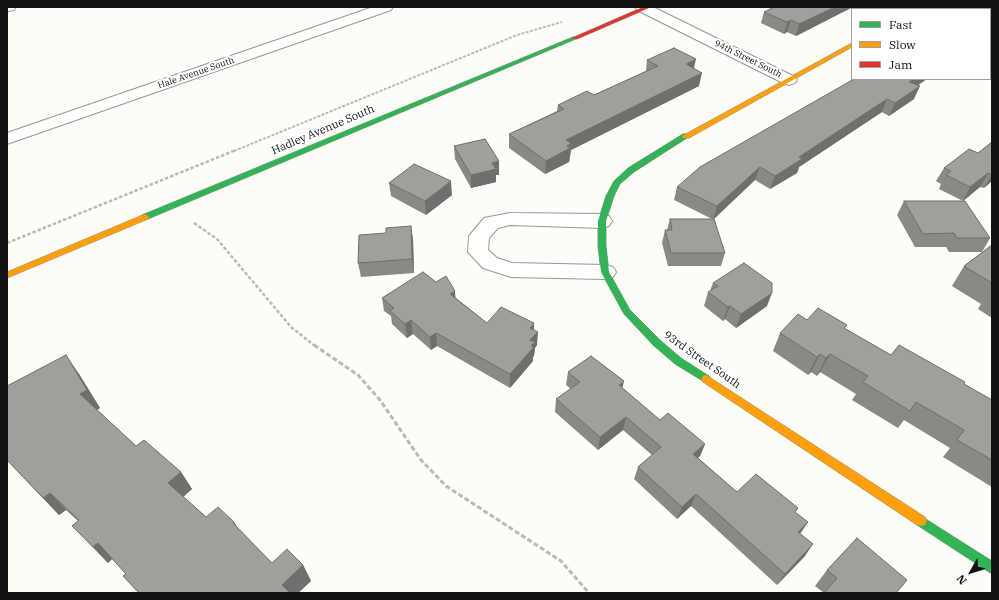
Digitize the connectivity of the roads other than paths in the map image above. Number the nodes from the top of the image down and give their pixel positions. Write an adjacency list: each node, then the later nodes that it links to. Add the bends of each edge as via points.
1 (386, 7): 5 (street, Hale Avenue South)
2 (645, 7): 4 (street, 94th Street South); 8 (street, Hadley Avenue South)
3 (851, 46): 4 (street, 94th Street South)
4 (789, 80): 6 (street, 93rd Street South, via 670,145 631,170 617,183)
5 (7, 139)
6 (602, 221): 7 (street, 93rd Street South); 7 (street, via 510,219 491,223 479,236 478,252 490,263 511,270)
7 (606, 272): 9 (street, 93rd Street South, via 627,312 678,361)
8 (7, 275)
9 (992, 568)

